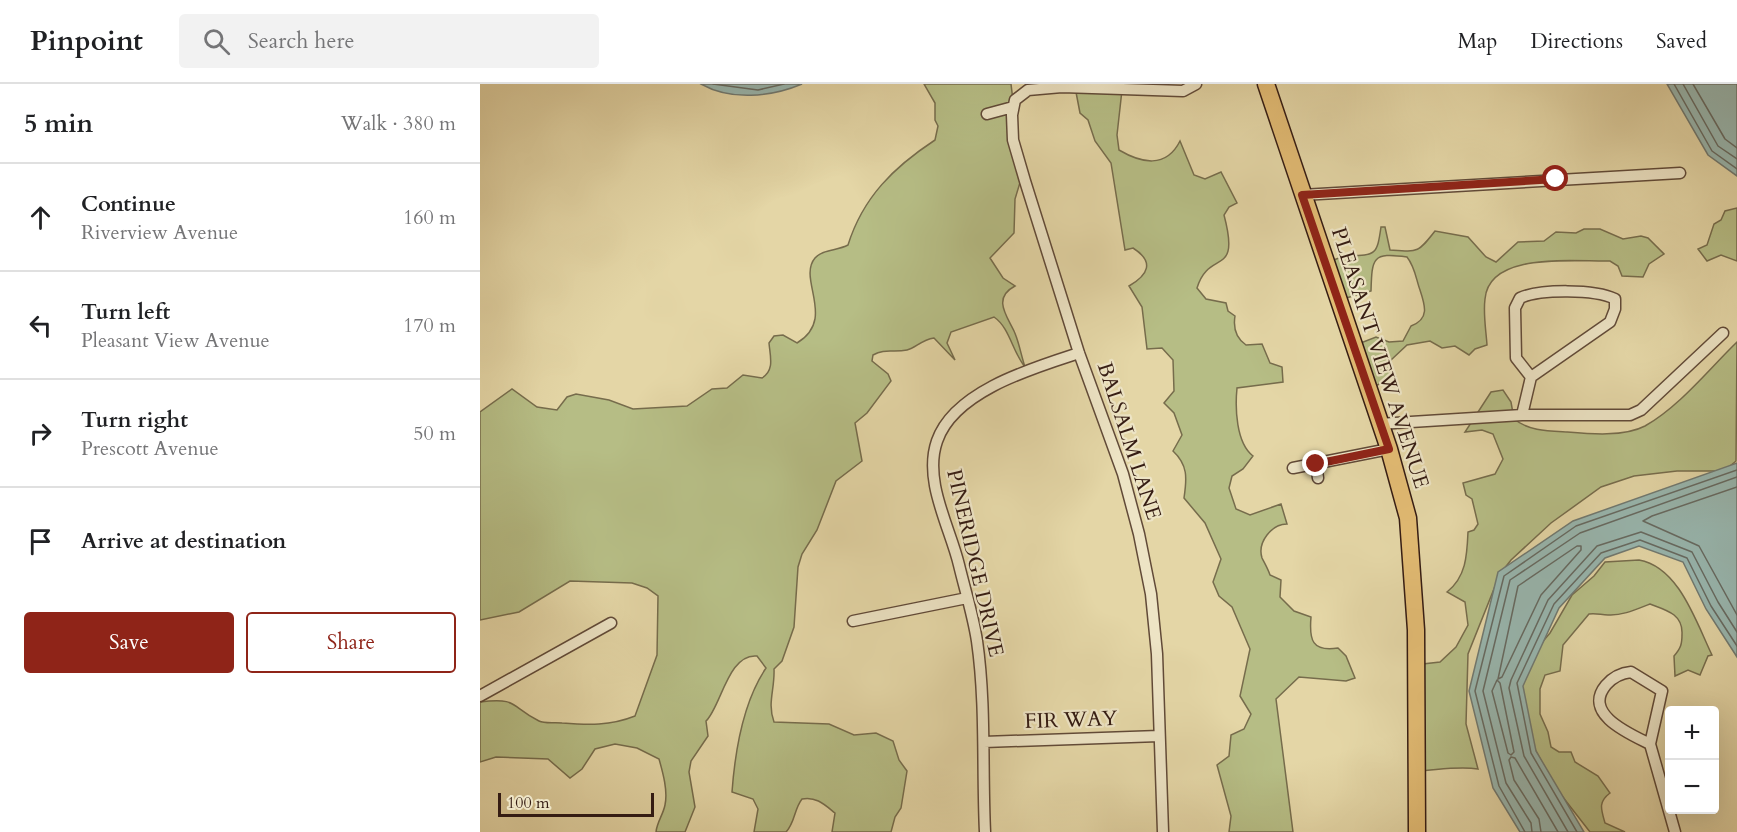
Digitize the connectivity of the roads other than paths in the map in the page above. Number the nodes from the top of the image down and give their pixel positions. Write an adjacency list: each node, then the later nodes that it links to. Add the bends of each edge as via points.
1 (1196, 84): 3 (street, via 1183,91 1062,87 1028,90 1015,100)
2 (1266, 84): 6 (main road, PLEASANT VIEW AVENUE)
3 (1013, 107): 4 (street); 8 (street, BALSALM LANE, via 1013,140)
4 (987, 114)
5 (1680, 173): 6 (street)
6 (1302, 195): 11 (main road, PLEASANT VIEW AVENUE)
7 (1723, 333): 10 (street, via 1641,410 1630,415)
8 (1079, 353): 16 (street, PINERIDGE DRIVE, via 1034,368 962,404 937,441 932,463 936,491); 20 (street, BALSALM LANE, via 1124,474 1139,534 1157,654)
9 (1531, 377): 9 (street, via 1516,358 1515,308 1520,298 1532,293 1603,294 1615,299 1610,322); 10 (street)
10 (1522, 415): 11 (street)
11 (1379, 424): 12 (main road, PLEASANT VIEW AVENUE)
12 (1389, 449): 13 (street); 25 (main road, PLEASANT VIEW AVENUE, via 1408,518 1414,570)
13 (1316, 464): 14 (street); 15 (street)
14 (1293, 468)
15 (1318, 478)
16 (967, 598): 17 (street); 21 (street, PINERIDGE DRIVE, via 977,638)
17 (853, 621)
18 (611, 623): 19 (street)
19 (480, 696)
20 (1159, 736): 21 (street, FIR WAY); 24 (street, BALSALM LANE)
21 (984, 742): 23 (street, PINERIDGE DRIVE)
22 (1650, 744): 22 (street, via 1662,691 1631,672 1614,678 1600,697 1604,713 1609,720); 26 (street)
23 (985, 832)
24 (1163, 832)
25 (1417, 832)
26 (1675, 832)

